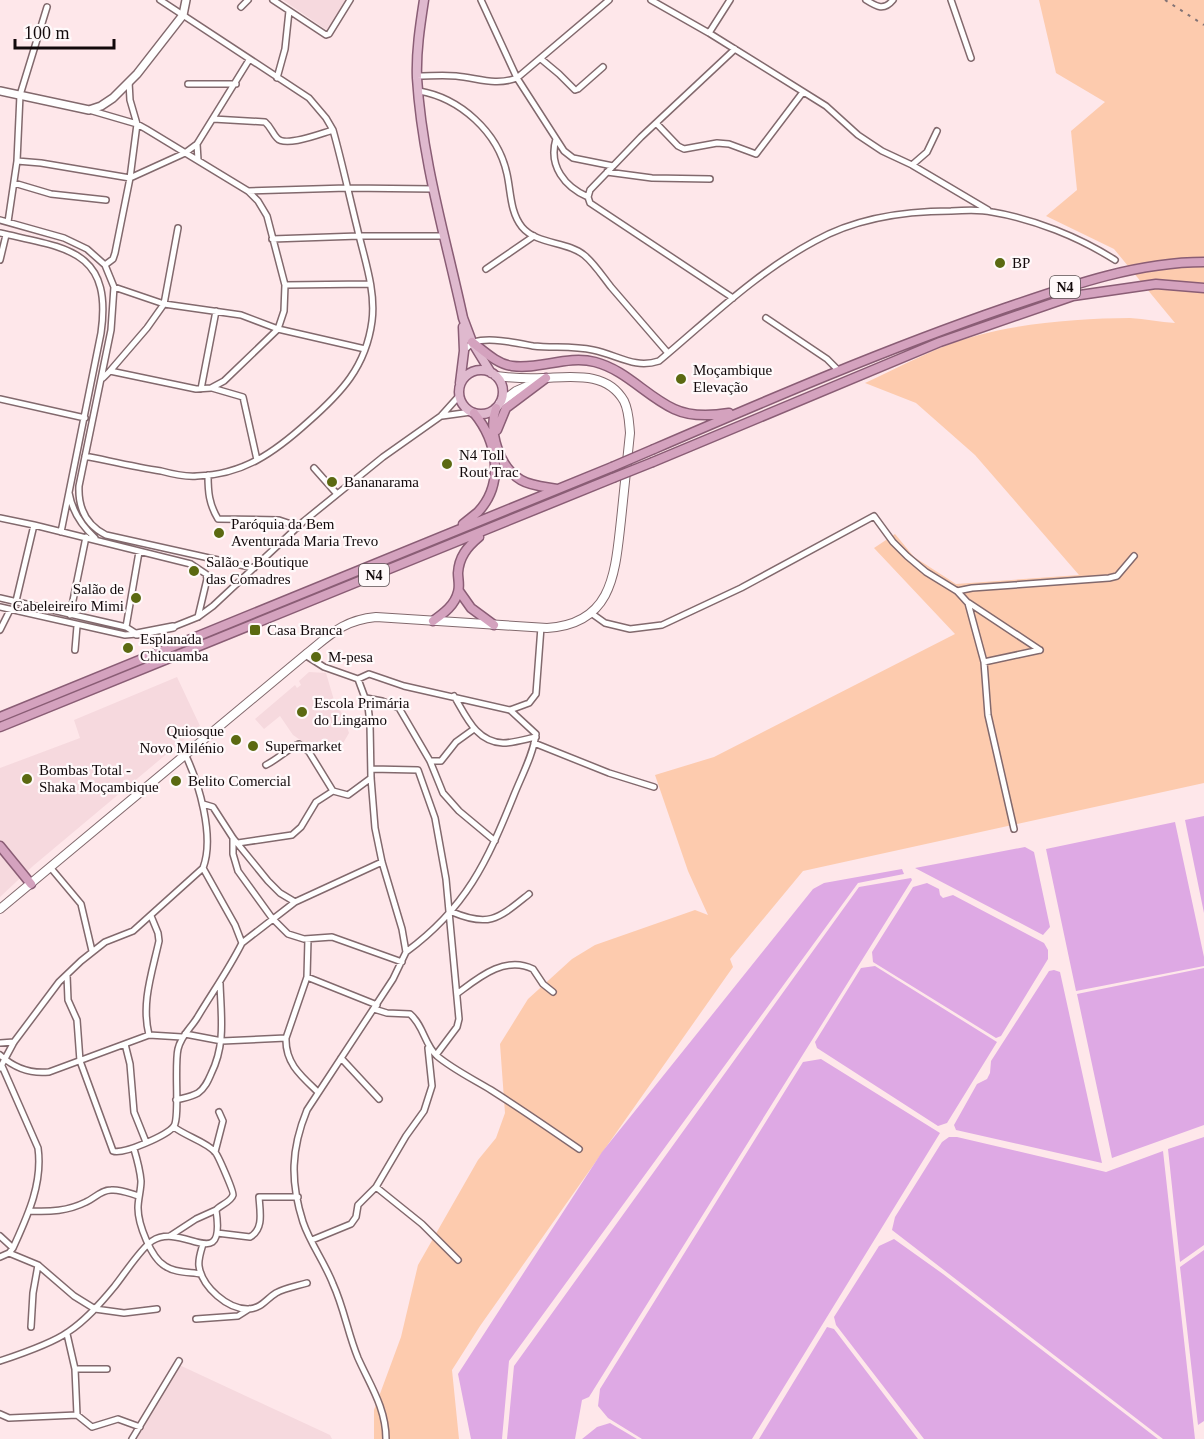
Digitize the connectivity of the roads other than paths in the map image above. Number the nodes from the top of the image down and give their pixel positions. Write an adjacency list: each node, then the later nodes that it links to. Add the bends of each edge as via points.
1 (160, 0): 17 (street)
2 (186, 0): 17 (street)
3 (248, 0): 15 (street)
4 (273, 0): 16 (street)
5 (350, 0): 16 (street, via 329,34)
6 (424, 0): 24 (main road)
7 (481, 0): 26 (street)
8 (609, 0): 21 (street)
9 (651, 0): 18 (street)
10 (730, 0): 18 (street)
11 (866, 0): 12 (street, via 881,8)
12 (893, 0)
13 (951, 0): 20 (street)
14 (47, 7): 33 (street)
15 (242, 8)
16 (289, 11): 25 (street)
17 (183, 15): 22 (street); 27 (street)
18 (709, 33): 19 (street)
19 (735, 49): 32 (street); 36 (street)
20 (971, 58)
21 (540, 59): 23 (street, via 575,90); 26 (street)
22 (249, 60): 25 (street); 29 (street)
23 (603, 67)
24 (417, 76): 26 (street, via 455,76 496,83); 30 (main road)
25 (277, 78): 38 (street, via 309,98)
26 (517, 78): 40 (street)
27 (129, 82): 34 (street, via 101,106); 37 (street)
28 (188, 84): 29 (street)
29 (236, 84): 35 (street)
30 (419, 90): 52 (main road, via 422,132); 63 (street, via 460,107 484,129 504,161 516,218)
31 (0, 91): 33 (street)
32 (803, 92): 36 (street, via 756,154 717,143 684,149); 45 (street, via 882,152)
33 (20, 95): 34 (street); 44 (street)
34 (89, 110): 37 (street)
35 (213, 119): 38 (street, via 265,122 281,141); 41 (street)
36 (656, 123): 46 (street)
37 (136, 124): 42 (street); 48 (street)
38 (333, 130): 51 (street)
39 (937, 131): 45 (street, via 927,152)
40 (556, 140): 46 (street, via 573,158); 54 (street, via 553,157 557,168 575,192)
41 (197, 144): 42 (street); 43 (street)
42 (185, 153): 43 (street); 48 (street)
43 (198, 160): 53 (street)
44 (16, 161): 48 (street); 50 (street)
45 (912, 165): 56 (street)
46 (613, 166): 47 (street)
47 (608, 172): 49 (street); 54 (street)
48 (130, 178): 68 (street, via 115,253)
49 (710, 179)
50 (14, 183): 55 (street, via 51,194); 58 (street)
51 (347, 188): 52 (street); 53 (street); 61 (street)
52 (434, 189): 62 (main road)
53 (248, 191): 64 (street, via 267,216)
54 (588, 197): 74 (street, via 590,203)
55 (106, 200)
56 (990, 211): 66 (street, via 1059,232); 74 (street, via 910,213 845,227 780,262)
57 (0, 220): 58 (street)
58 (8, 222): 68 (street, via 64,238 87,249)
59 (178, 228): 75 (street)
60 (3, 234): 65 (street); 97 (street, via 62,248 93,270 99,283 105,309)
61 (359, 236): 62 (street); 64 (street); 70 (street)
62 (445, 236): 77 (main road)
63 (534, 236): 69 (street); 83 (street, via 585,256)
64 (272, 239): 71 (street)
65 (0, 259)
66 (1116, 260)
67 (1204, 262): 85 (highway, N4, via 1136,269 1082,282 958,324)
68 (105, 265): 72 (street)
69 (486, 269)
70 (370, 284): 71 (street); 81 (street, via 372,320)
71 (285, 285): 79 (street, via 284,311)
72 (114, 287): 75 (street); 88 (street)
73 (1204, 288): 108 (highway, N4, bridge, via 1156,284 1074,296 940,342)
74 (733, 298): 83 (street)
75 (164, 304): 76 (street); 84 (street)
76 (216, 311): 79 (street, via 241,315); 90 (street)
77 (463, 318): 80 (main road); 82 (main road)
78 (766, 318): 85 (street)
79 (278, 329): 81 (street); 89 (street, via 225,381)
80 (472, 342): 82 (street); 83 (street, via 582,348 647,365); 86 (main road); 95 (highway, via 511,366 584,360 598,363 620,372 659,401 695,415)
81 (365, 349): 100 (street, via 350,380 333,400 279,448)
82 (464, 351): 91 (main road)
83 (668, 353)
84 (110, 371): 88 (street); 90 (street)
85 (839, 371): 95 (highway, N4)
86 (493, 375): 87 (main road); 91 (main road, via 475,371 466,377); 93 (main road, via 500,380 503,392)
87 (546, 378): 93 (main road, via 516,390); 98 (highway, via 506,408 498,426); 124 (main road, via 573,376 599,380 614,389 628,413 630,434 616,560 608,591)
88 (102, 379): 99 (street)
89 (211, 388): 90 (street); 100 (street, via 243,397)
90 (201, 389)
91 (460, 391): 94 (main road, via 462,403); 96 (street)
92 (0, 399): 97 (street)
93 (498, 406): 94 (main road, via 486,414); 98 (highway, via 494,422)
94 (472, 412): 96 (street); 110 (highway, via 482,423 494,452 494,477 483,505)
95 (741, 412): 104 (highway, N4, bridge)
96 (441, 416): 105 (street)
97 (85, 418): 103 (street)
98 (497, 445): 104 (highway, via 500,456 518,478)
99 (85, 456): 102 (street, via 181,475); 116 (street, via 79,498 85,518 99,531)
100 (257, 460): 102 (street, via 238,470)
101 (314, 468): 105 (street)
102 (208, 475): 109 (street, via 208,496 218,519 279,520)
103 (69, 488): 111 (street); 113 (street, via 77,517)
104 (557, 489): 110 (highway, N4)
105 (337, 494): 109 (street)
106 (0, 518): 107 (street)
107 (34, 525): 111 (street); 120 (street)
108 (495, 527): 117 (highway, via 471,543 462,556); 143 (highway, N4)
109 (297, 528): 116 (street)
110 (456, 530): 142 (highway, N4)
111 (61, 532): 112 (street)
112 (86, 537): 113 (street); 125 (street)
113 (96, 540): 114 (street)
114 (139, 552): 126 (street, via 191,564 206,574 208,583); 130 (street)
115 (1134, 556): 118 (street, via 1117,576 1109,578)
116 (254, 568): 126 (street)
117 (459, 591): 127 (highway, via 451,606); 128 (highway, via 471,608)
118 (957, 591): 121 (street); 124 (street, via 907,556 874,516 662,626 630,629 605,623)
119 (0, 598): 120 (street)
120 (16, 601): 125 (street)
121 (968, 603): 137 (street); 137 (street, via 1040,650)
122 (0, 607): 123 (street)
123 (10, 610): 129 (street); 133 (street)
124 (591, 613): 132 (main road, via 561,627)
125 (70, 615): 130 (street)
126 (198, 617): 131 (street)
127 (433, 621): 128 (main road); 136 (main road, via 376,617 354,620)
128 (494, 625): 132 (main road)
129 (76, 626): 134 (street); 135 (street)
130 (126, 627): 134 (street)
131 (173, 627): 134 (street)
132 (541, 627): 141 (street, via 536,694 529,703)
133 (0, 630)
134 (137, 634)
135 (75, 650)
136 (305, 655): 138 (street, via 324,667); 146 (main road)
137 (984, 662): 154 (street, via 988,716)
138 (358, 678): 139 (street, via 369,674); 140 (street)
139 (454, 696): 141 (street); 144 (street)
140 (366, 698): 147 (street, via 399,708); 149 (street)
141 (510, 710): 145 (street, via 530,726)
142 (0, 717)
143 (0, 727)
144 (474, 729): 145 (street, via 483,737 503,743); 147 (street, via 456,742 441,761)
145 (535, 740): 151 (street, via 609,773); 156 (street)
146 (185, 754): 153 (street); 160 (main road)
147 (430, 761): 156 (street, via 451,803)
148 (266, 765): 152 (street, via 299,744 309,752)
149 (371, 769): 150 (street); 166 (street, via 418,770 435,818)
150 (371, 778): 152 (street, via 348,795); 159 (street)
151 (654, 787)
152 (333, 791): 157 (street, via 316,802 292,835)
153 (203, 804): 155 (street, via 213,807); 161 (street, via 208,857)
154 (1014, 829)
155 (233, 838): 157 (street); 168 (street, via 238,871)
156 (495, 841): 166 (street, via 481,870)
157 (238, 843): 164 (street, via 280,893)
158 (0, 846): 162 (highway)
159 (382, 862): 164 (street); 172 (street)
160 (50, 867): 162 (main road); 171 (street, via 81,904)
161 (203, 868): 167 (street); 170 (street)
162 (31, 884): 165 (main road)
163 (529, 894): 166 (street, via 494,918 481,921)
164 (295, 902): 168 (street)
165 (0, 909)
166 (451, 913): 172 (street); 178 (street)
167 (151, 916): 171 (street, via 133,931); 180 (street, via 159,941 145,1009)
168 (272, 918): 169 (street, via 288,934); 170 (street)
169 (308, 939): 173 (street, via 332,937); 175 (street)
170 (242, 943): 176 (street)
171 (92, 951): 174 (street)
172 (406, 952): 173 (street)
173 (402, 962): 179 (street)
174 (67, 975): 184 (street); 190 (street, via 68,999 77,1020)
175 (307, 977): 179 (street); 182 (street)
176 (220, 981): 181 (street); 183 (street)
177 (553, 992): 178 (street, via 533,969 521,965 490,970)
178 (458, 993): 188 (street, via 459,1023)
179 (375, 1007): 187 (street, via 387,1013 410,1014); 189 (street)
180 (149, 1035): 181 (street); 186 (street)
181 (183, 1035): 183 (street); 194 (street, via 176,1060)
182 (286, 1038): 183 (street); 192 (street, via 291,1064)
183 (222, 1041): 194 (street, via 216,1064 200,1092)
184 (14, 1042): 185 (street); 191 (street)
185 (0, 1043)
186 (125, 1044): 190 (street); 197 (street, via 134,1112)
187 (428, 1046): 188 (street); 201 (street, via 432,1079 424,1111)
188 (436, 1055): 199 (street)
189 (341, 1058): 192 (street); 193 (street)
190 (80, 1061): 191 (street, via 37,1073); 198 (street, via 113,1151)
191 (2, 1062): 205 (street, via 38,1148 39,1175)
192 (318, 1092): 203 (street, via 297,1134 294,1175)
193 (379, 1099)
194 (176, 1100): 196 (street)
195 (219, 1112): 200 (street, via 223,1121)
196 (174, 1127): 197 (street); 200 (street)
197 (146, 1142): 198 (street)
198 (134, 1149): 202 (street, via 141,1179)
199 (579, 1149)
200 (216, 1152): 204 (street, via 234,1192)
201 (376, 1187): 209 (street, via 358,1205 351,1224); 214 (street)
202 (139, 1196): 205 (street, via 110,1190 57,1212); 210 (street, via 139,1217)
203 (298, 1197): 206 (street, via 259,1197 259,1227 250,1237); 209 (street)
204 (216, 1210): 206 (street); 208 (street)
205 (30, 1211): 212 (street)
206 (217, 1233): 211 (street, via 212,1243)
207 (0, 1236): 212 (street)
208 (170, 1236): 210 (street); 211 (street)
209 (312, 1240): 232 (street, via 334,1284 358,1357 382,1411)
210 (148, 1244): 216 (street, via 166,1267); 218 (street)
211 (203, 1244): 216 (street)
212 (11, 1251): 213 (street); 215 (street)
213 (0, 1257)
214 (458, 1260)
215 (38, 1265): 218 (street); 222 (street)
216 (201, 1274): 220 (street, via 226,1302)
217 (307, 1283): 220 (street, via 276,1293 263,1305)
218 (95, 1309): 219 (street, via 124,1313); 223 (street)
219 (158, 1309)
220 (249, 1309): 221 (street, via 238,1316)
221 (196, 1319)
222 (31, 1327)
223 (67, 1334): 224 (street); 226 (street)
224 (0, 1361)
225 (179, 1361): 230 (street)
226 (75, 1369): 227 (street); 229 (street)
227 (107, 1369)
228 (0, 1413): 229 (street, via 9,1418)
229 (77, 1415): 230 (street, via 92,1427 118,1419)
230 (140, 1427): 231 (street)
231 (132, 1439)
232 (386, 1439)

